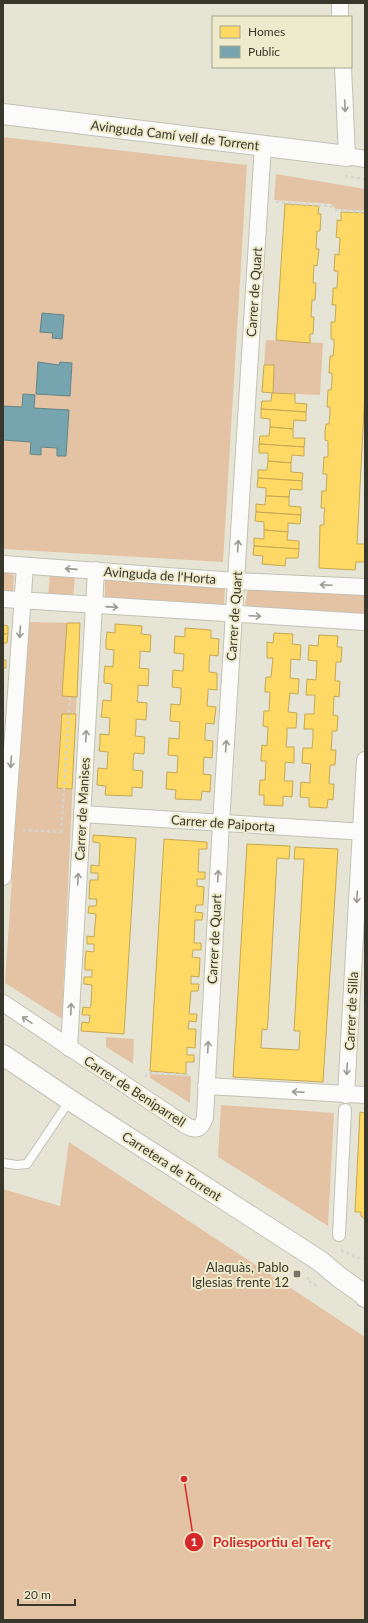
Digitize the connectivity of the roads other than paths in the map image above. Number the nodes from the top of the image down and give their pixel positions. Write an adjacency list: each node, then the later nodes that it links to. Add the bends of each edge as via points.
1 (340, 3): 2 (street)
2 (340, 16)
3 (343, 68): 6 (street, one-way to 6)
4 (3, 114): 5 (street, Avinguda Camí vell de Torrent)
5 (263, 145): 6 (street, Avinguda Camí vell de Torrent); 10 (street, Carrer de Quart, one-way to 5)
6 (356, 157)
7 (3, 564): 8 (street, Avinguda de l'Horta)
8 (25, 566): 9 (street, Avinguda de l'Horta, one-way to 8); 13 (street)
9 (96, 570): 10 (street, Avinguda de l'Horta); 14 (street, Carrer de Manises)
10 (236, 581): 11 (street, Avinguda de l'Horta, one-way to 10); 15 (street, Carrer de Quart)
11 (365, 587)
12 (3, 599): 13 (street)
13 (22, 601): 14 (street); 18 (street, one-way to 18)
14 (94, 606): 15 (street, one-way to 15); 19 (street, Carrer de Manises, one-way to 14)
15 (234, 614): 16 (street, one-way to 16); 20 (street, Carrer de Quart, one-way to 15)
16 (365, 622)
17 (365, 760): 21 (street, Carrer de Silla)
18 (5, 807): 22 (street)
19 (82, 814): 20 (street, Carrer de Paiporta); 24 (street, Carrer de Manises, one-way to 19)
20 (221, 823): 21 (street, Carrer de Paiporta); 26 (street, Carrer de Quart, one-way to 20)
21 (363, 832): 29 (street, Carrer de Silla, one-way to 29)
22 (3, 877)
23 (3, 1003): 24 (street, Carrer de Beniparrell, one-way to 23)
24 (69, 1048): 26 (street, Carrer de Beniparrell, via 192,1128 200,1128 203,1124)
25 (3, 1055): 28 (street, Carretera de Torrent)
26 (206, 1086): 29 (street, one-way to 26)
27 (365, 1095): 29 (street)
28 (70, 1100): 30 (lane, via 27,1164); 32 (street, Carretera de Torrent, via 320,1261)
29 (346, 1102): 31 (street, Carrer de Silla)
30 (3, 1163)
31 (339, 1235)
32 (339, 1277): 33 (street, Carretera de Torrent, via 358,1285); 34 (street, Carretera de Torrent)
33 (365, 1285)
34 (365, 1297)

